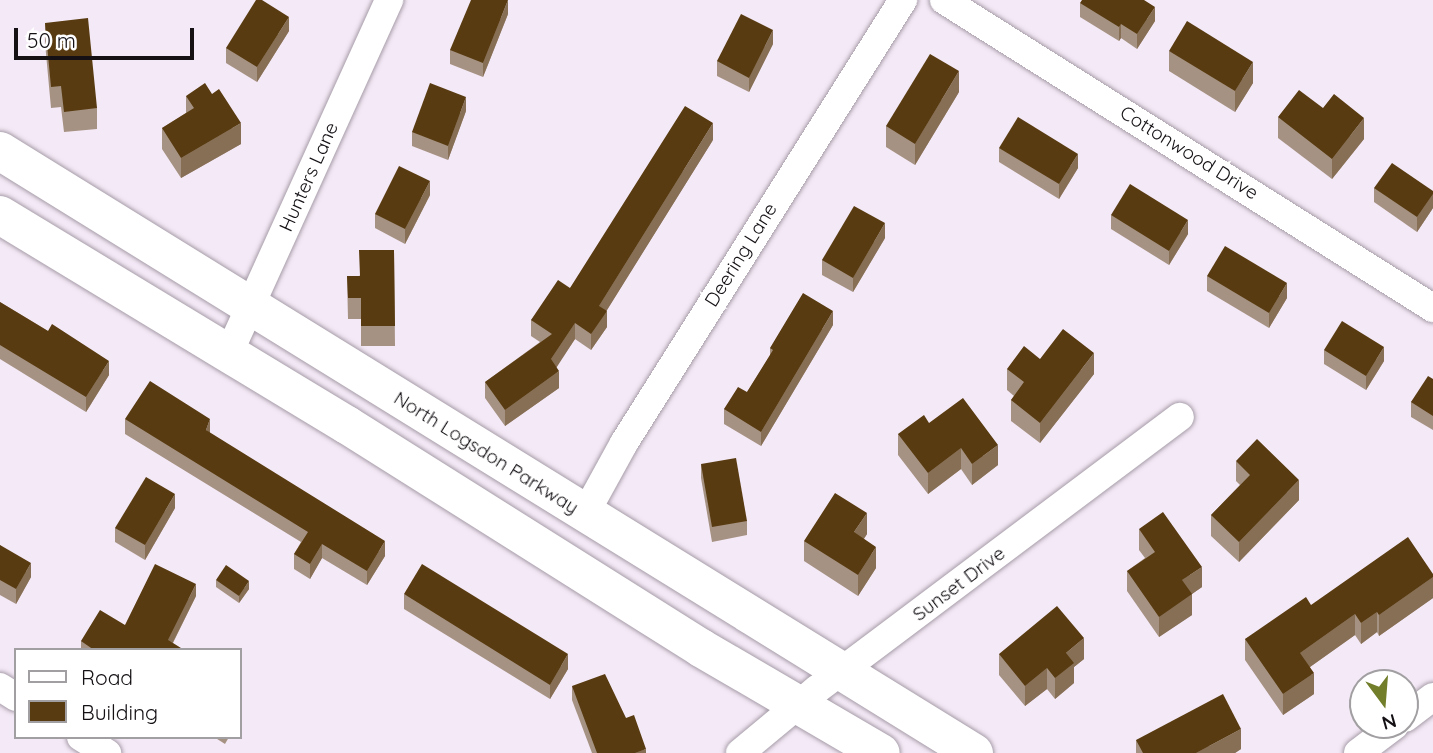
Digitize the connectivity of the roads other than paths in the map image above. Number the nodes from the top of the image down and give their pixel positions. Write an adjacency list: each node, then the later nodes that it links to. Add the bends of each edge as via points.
1 (389, 0): 6 (street, Hunters Lane)
2 (903, 0): 10 (street, Deering Lane, via 631,431)
3 (944, 0): 7 (street, Cottonwood Drive)
4 (0, 151): 6 (main road, North Logsdon Parkway)
5 (0, 215): 8 (main road)
6 (247, 308): 8 (street, Hunters Lane); 10 (main road, North Logsdon Parkway)
7 (1433, 308)
8 (229, 353): 12 (main road)
9 (1180, 417): 11 (street, Sunset Drive)
10 (585, 514): 11 (main road, North Logsdon Parkway)
11 (839, 672): 12 (street, Sunset Drive); 18 (main road, North Logsdon Parkway)
12 (800, 705): 16 (street, Sunset Drive); 17 (main road)
13 (84, 739): 15 (street)
14 (1376, 739): 19 (street)
15 (107, 753)
16 (740, 753)
17 (881, 753)
18 (974, 753)
19 (1358, 753)

